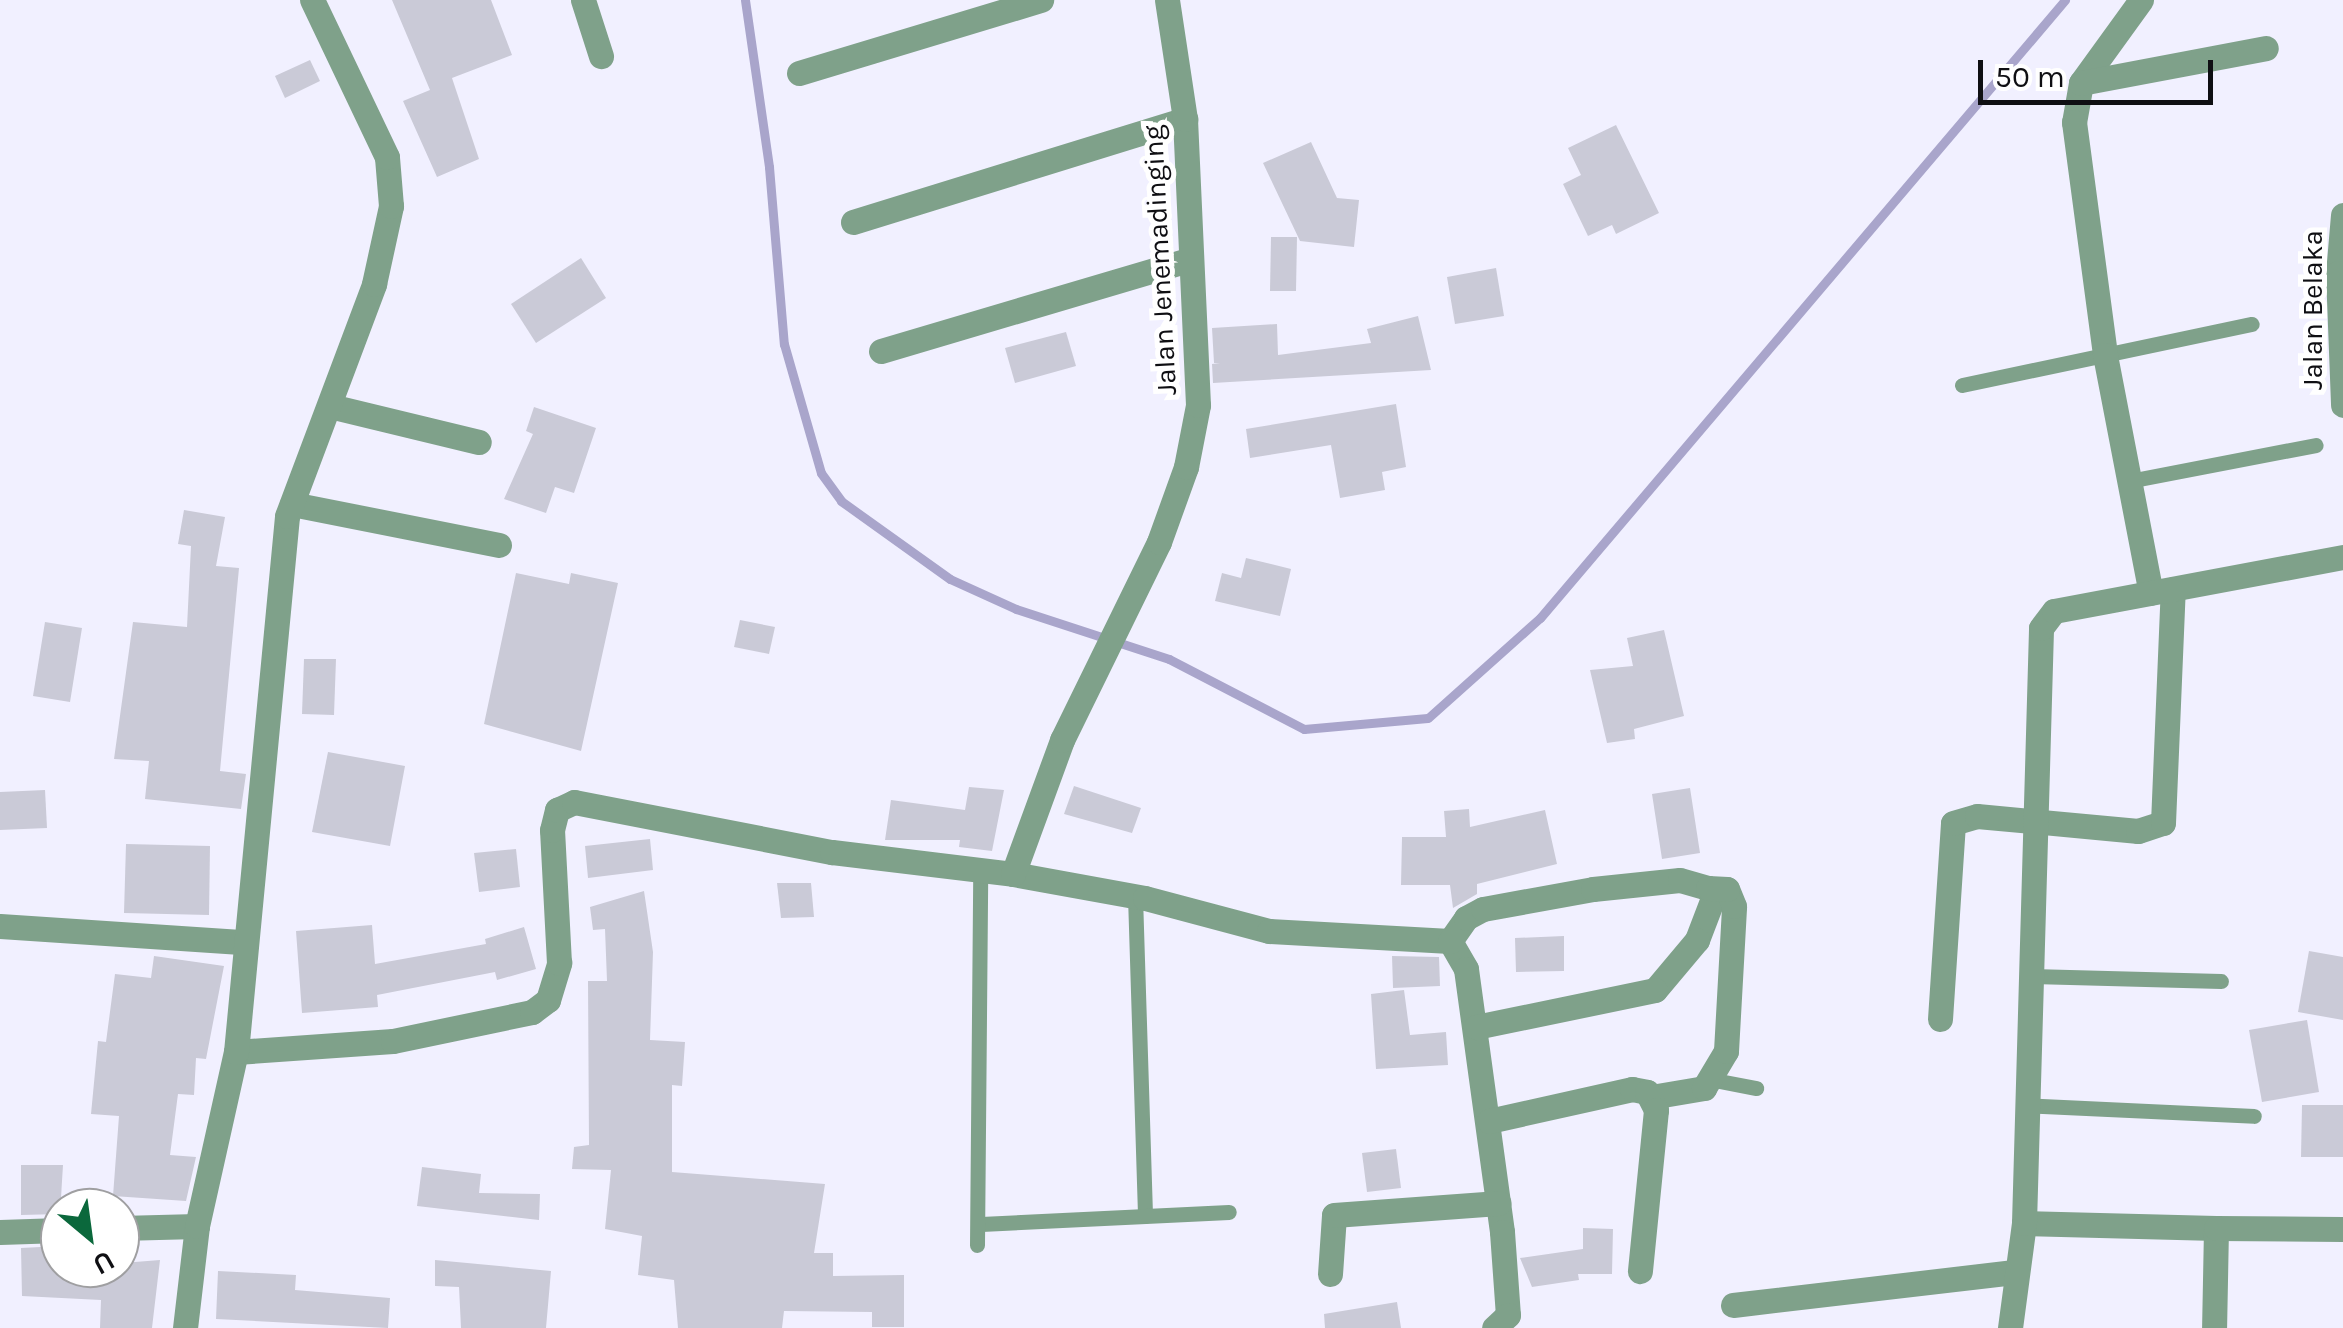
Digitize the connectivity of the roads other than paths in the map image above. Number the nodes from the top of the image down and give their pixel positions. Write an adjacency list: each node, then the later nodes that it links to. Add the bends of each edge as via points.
1 (312, 0): 19 (street, via 392,180 374,284)
2 (583, 0): 7 (street)
3 (1041, 0): 8 (street)
4 (1167, 0): 10 (street, Jalan Jenemadinging)
5 (2141, 0): 9 (street)
6 (2266, 48): 9 (street)
7 (601, 56)
8 (799, 73)
9 (2080, 83): 16 (street, via 2074,122)
10 (1185, 119): 12 (street); 13 (street, Jalan Jenemadinging)
11 (2343, 215): 18 (street, Jalan Belaka)
12 (853, 222)
13 (1190, 259): 15 (street); 29 (street, Jalan Jenemadinging, via 1198,405 1186,467 1160,542 1088,684)
14 (2252, 324): 16 (lane)
15 (882, 352)
16 (2105, 355): 17 (lane); 22 (street)
17 (1962, 385)
18 (2343, 405)
19 (330, 406): 20 (street); 23 (street)
20 (479, 442)
21 (2316, 445): 22 (lane)
22 (2129, 481): 26 (street)
23 (292, 504): 24 (street); 34 (street, via 281,556)
24 (500, 545)
25 (2343, 557): 26 (street)
26 (2162, 591): 27 (street, via 2054,611 2042,628); 27 (street, via 2163,823 2138,830)
27 (2033, 822): 35 (street); 37 (street, via 1977,816 1953,823)
28 (980, 869): 29 (street); 39 (street, via 832,852 574,802 557,810 552,830 558,963 548,1000 532,1012 393,1042); 50 (lane, via 974,1002)
29 (1012, 874): 31 (street)
30 (1708, 888): 33 (street, via 1680,880 1483,909 1466,918); 38 (street, via 1714,909 1654,990); 40 (street, via 1724,887 1733,898 1736,947 1726,1051)
31 (1135, 896): 33 (street, via 1269,932); 48 (lane)
32 (0, 926): 34 (street)
33 (1450, 941): 38 (street, via 1466,969)
34 (244, 942): 39 (street)
35 (2028, 976): 36 (lane); 43 (street)
36 (2221, 981)
37 (1940, 1020)
38 (1476, 1027): 45 (street)
39 (236, 1052): 51 (street)
40 (1714, 1080): 41 (lane); 42 (street, via 1698,1091)
41 (1756, 1088)
42 (1651, 1098): 45 (street, via 1632,1089); 58 (street, via 1656,1110)
43 (2023, 1105): 44 (lane); 49 (street)
44 (2254, 1116)
45 (1489, 1121): 46 (street)
46 (1499, 1204): 60 (street, via 1334,1215); 63 (street, via 1508,1315)
47 (1229, 1212): 48 (lane)
48 (1146, 1216): 50 (lane)
49 (2024, 1222): 53 (street); 59 (street)
50 (981, 1224): 57 (lane)
51 (197, 1226): 52 (street); 62 (street)
52 (140, 1227)
53 (2216, 1228): 54 (street); 65 (street)
54 (2343, 1229)
55 (40, 1231): 56 (street)
56 (0, 1232)
57 (977, 1245)
58 (1640, 1271)
59 (2014, 1272): 61 (street); 64 (street)
60 (1330, 1274)
61 (1733, 1305)
62 (184, 1328)
63 (1494, 1328)
64 (2010, 1328)
65 (2214, 1328)

